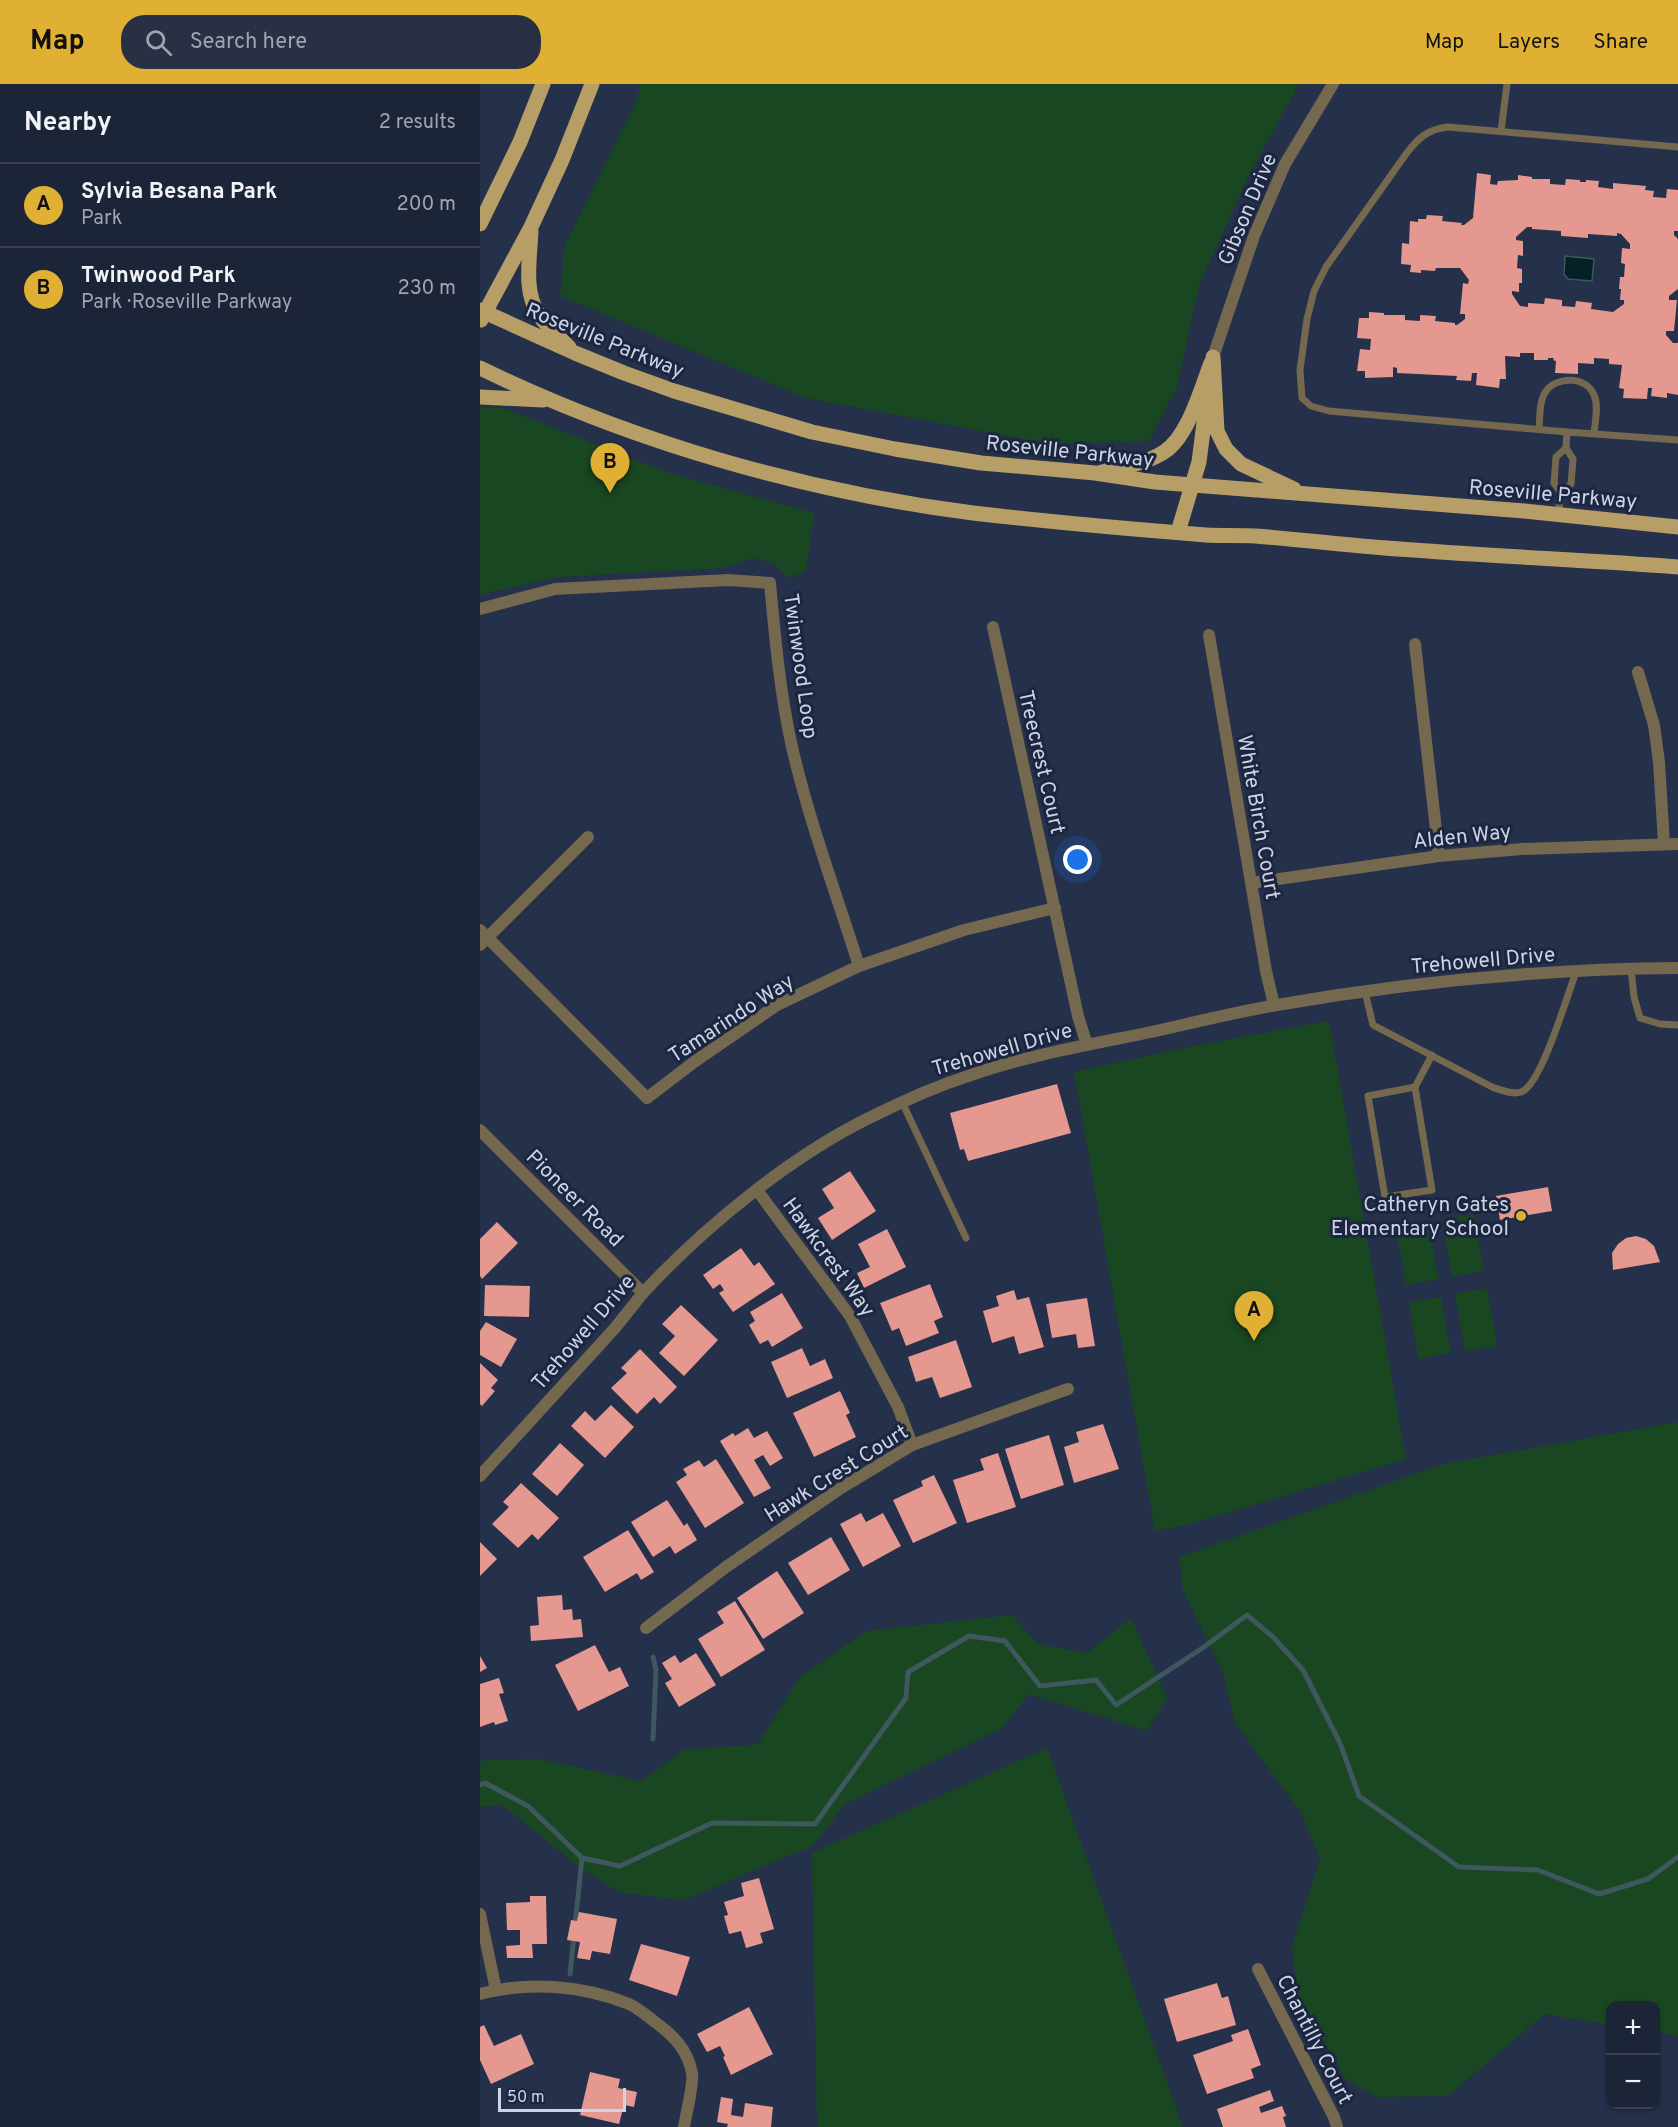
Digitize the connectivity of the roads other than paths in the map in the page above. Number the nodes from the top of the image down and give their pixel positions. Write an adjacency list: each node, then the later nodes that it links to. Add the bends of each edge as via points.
1 (543, 84): 7 (main road, via 520,142)
2 (592, 84): 9 (main road)
3 (1332, 84): 12 (street, Gibson Drive, via 1285,164 1254,236)
4 (1507, 84): 5 (lane)
5 (1501, 131): 6 (lane); 16 (lane, via 1434,129 1419,137 1406,154 1326,267 1314,291 1300,370 1302,398 1311,406 1329,411)
6 (1678, 147)
7 (485, 208): 8 (main road)
8 (480, 224)
9 (531, 227): 10 (main road); 11 (main road, via 532,300 539,315)
10 (482, 315): 11 (main road, Roseville Parkway)
11 (575, 353): 21 (main road, Roseville Parkway, via 674,391 812,432 981,463)
12 (1213, 357): 21 (main road, via 1183,430 1167,451); 22 (main road); 23 (main road, via 1216,431 1226,449 1240,464)
13 (480, 368): 15 (main road)
14 (480, 397): 15 (main road)
15 (555, 400): 27 (main road, via 660,440 827,487 970,512)
16 (1539, 429): 17 (lane); 18 (lane, via 1544,393 1555,382 1568,380 1580,382 1594,395)
17 (1567, 432): 18 (lane); 20 (lane)
18 (1594, 433): 19 (lane)
19 (1678, 440)
20 (1566, 448): 24 (lane, via 1573,459 1571,484); 24 (lane, via 1556,457 1554,483)
21 (1095, 473): 22 (main road, Roseville Parkway)
22 (1192, 486): 23 (main road, Roseville Parkway); 27 (main road)
23 (1303, 493): 25 (main road, Roseville Parkway)
24 (1561, 493): 25 (lane)
25 (1558, 515): 26 (main road, Roseville Parkway)
26 (1678, 527)
27 (1178, 532): 28 (main road)
28 (1678, 567)
29 (480, 609): 41 (street, Twinwood Loop, via 555,589 728,580 770,583 776,653 792,747)
30 (993, 627): 39 (street, Treecrest Court)
31 (1209, 635): 38 (street, White Birch Court)
32 (1415, 644): 37 (street)
33 (1638, 672): 35 (street, via 1654,725)
34 (588, 837): 40 (street)
35 (1664, 843): 36 (street, Alden Way); 37 (street, Alden Way)
36 (1678, 844)
37 (1439, 856): 38 (street, Alden Way)
38 (1251, 884): 46 (street, White Birch Court)
39 (1055, 908): 41 (street, Tamarindo Way, via 964,930); 48 (street, Treecrest Court)
40 (483, 938): 41 (street, Tamarindo Way, via 647,1098 777,1005)
41 (859, 966)
42 (1678, 968): 43 (street, Trehowell Drive)
43 (1631, 969): 44 (street, Trehowell Drive); 47 (lane, via 1640,1018)
44 (1576, 972): 45 (street, Trehowell Drive); 49 (lane, via 1544,1062 1531,1086 1522,1092 1494,1088)
45 (1365, 992): 46 (street, Trehowell Drive); 49 (lane, via 1373,1025)
46 (1274, 1005): 48 (street, Trehowell Drive)
47 (1678, 1025)
48 (1087, 1045): 51 (street, Trehowell Drive, via 972,1074)
49 (1432, 1055): 50 (lane)
50 (1415, 1087): 50 (lane, via 1368,1096 1385,1197 1432,1190)
51 (902, 1102): 53 (street, Trehowell Drive, via 832,1138); 54 (lane)
52 (480, 1130): 55 (street, Pioneer Road)
53 (757, 1190): 55 (street, Trehowell Drive, via 668,1266); 57 (street, Hawkcrest Way, via 850,1316 898,1407)
54 (966, 1238)
55 (644, 1293): 58 (street, Trehowell Drive)
56 (1068, 1389): 57 (street, Hawk Crest Court)
57 (912, 1445): 59 (street, Hawk Crest Court, via 841,1488)
58 (480, 1476)
59 (646, 1628)
60 (480, 1914): 62 (street)
61 (1258, 1970): 65 (street, Chantilly Court)
62 (496, 1990): 63 (street); 64 (street, via 547,1986 590,1991 631,2004 677,2040 684,2052 693,2074)
63 (480, 1994)
64 (684, 2127)
65 (1337, 2127)

